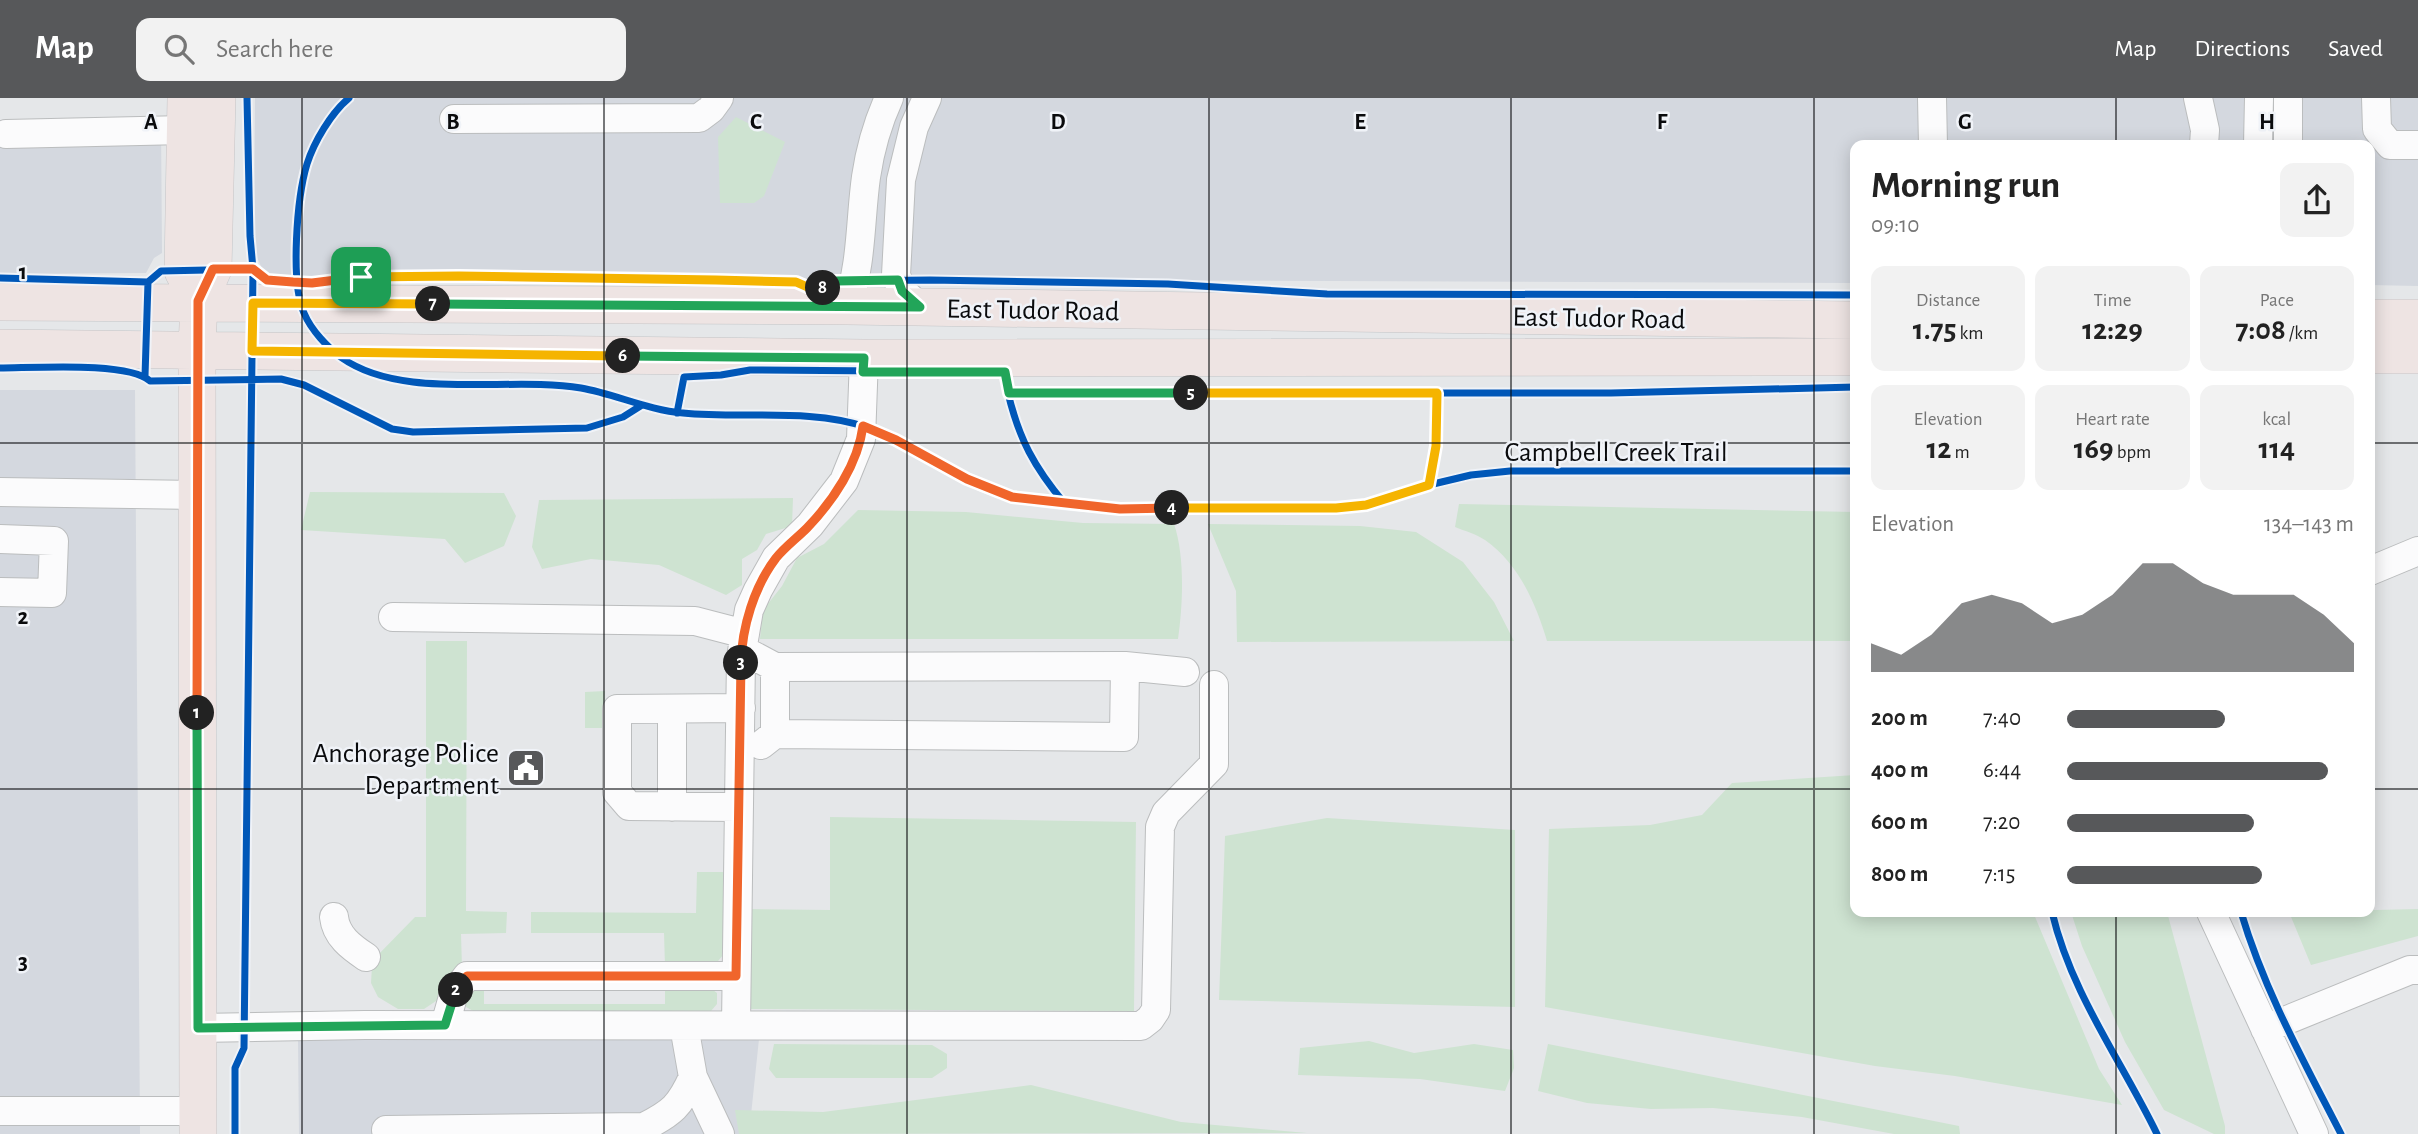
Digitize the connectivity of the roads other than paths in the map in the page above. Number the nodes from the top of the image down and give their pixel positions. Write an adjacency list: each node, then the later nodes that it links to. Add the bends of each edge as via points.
1 (217, 98): 18 (main road, via 213,269)
2 (719, 98): 11 (street, via 699,118)
3 (889, 98): 20 (street, via 866,174 857,270)
4 (927, 98): 21 (street, via 914,127 901,180 896,275 902,291)
5 (1932, 98): 13 (street)
6 (2198, 98): 14 (street)
7 (2259, 98): 15 (street)
8 (2288, 98): 16 (street)
9 (2376, 98): 17 (street, via 2378,129 2390,145)
10 (186, 114): 12 (street); 18 (main road, via 183,271)
11 (454, 119)
12 (6, 134)
13 (1933, 140)
14 (2204, 140)
15 (2258, 140)
16 (2288, 140)
17 (2418, 145)
18 (198, 301): 19 (main road, East Tudor Road); 20 (main road, East Tudor Road); 26 (main road)
19 (0, 302)
20 (847, 306): 21 (main road, East Tudor Road)
21 (920, 307): 24 (main road, East Tudor Road)
22 (2375, 318): 23 (main road)
23 (2418, 318)
24 (1850, 320)
25 (0, 348): 26 (main road, East Tudor Road)
26 (197, 349): 30 (main road, East Tudor Road); 32 (main road)
27 (2375, 355): 28 (main road)
28 (2418, 355)
29 (1850, 357): 30 (main road, East Tudor Road)
30 (864, 358): 38 (street, via 861,439 844,481 810,525 776,558 749,610)
31 (0, 492): 32 (street)
32 (197, 495): 57 (main road)
33 (0, 539): 36 (street, via 54,541 52,593)
34 (2418, 551): 35 (street)
35 (2375, 569)
36 (0, 592)
37 (393, 617): 38 (street, via 695,621)
38 (744, 642): 40 (street); 43 (street)
39 (1125, 666): 40 (street); 41 (street); 45 (street, via 1124,737)
40 (775, 667): 45 (street)
41 (1185, 672)
42 (1214, 685): 55 (street, via 1214,764 1166,813 1160,827 1156,1010 1141,1026)
43 (741, 708): 44 (street); 46 (street)
44 (672, 709): 47 (street); 47 (street, via 617,709 617,792 629,806)
45 (775, 734): 46 (street)
46 (740, 762): 48 (street)
47 (672, 807): 48 (street)
48 (739, 807): 53 (street)
49 (334, 917): 51 (street, via 348,944)
50 (2213, 917): 58 (street)
51 (366, 957)
52 (2418, 970): 58 (street)
53 (736, 976): 54 (street, via 467,976 454,993); 55 (street)
54 (445, 1025): 56 (street); 57 (street)
55 (736, 1025): 56 (street)
56 (684, 1026): 59 (street)
57 (198, 1028): 62 (main road)
58 (2265, 1030): 65 (street)
59 (693, 1077): 63 (street, via 683,1100 669,1115 644,1127); 64 (street)
60 (6, 1119): 61 (street)
61 (110, 1122): 62 (street)
62 (198, 1122)
63 (386, 1130)
64 (720, 1134)
65 (2314, 1134)

